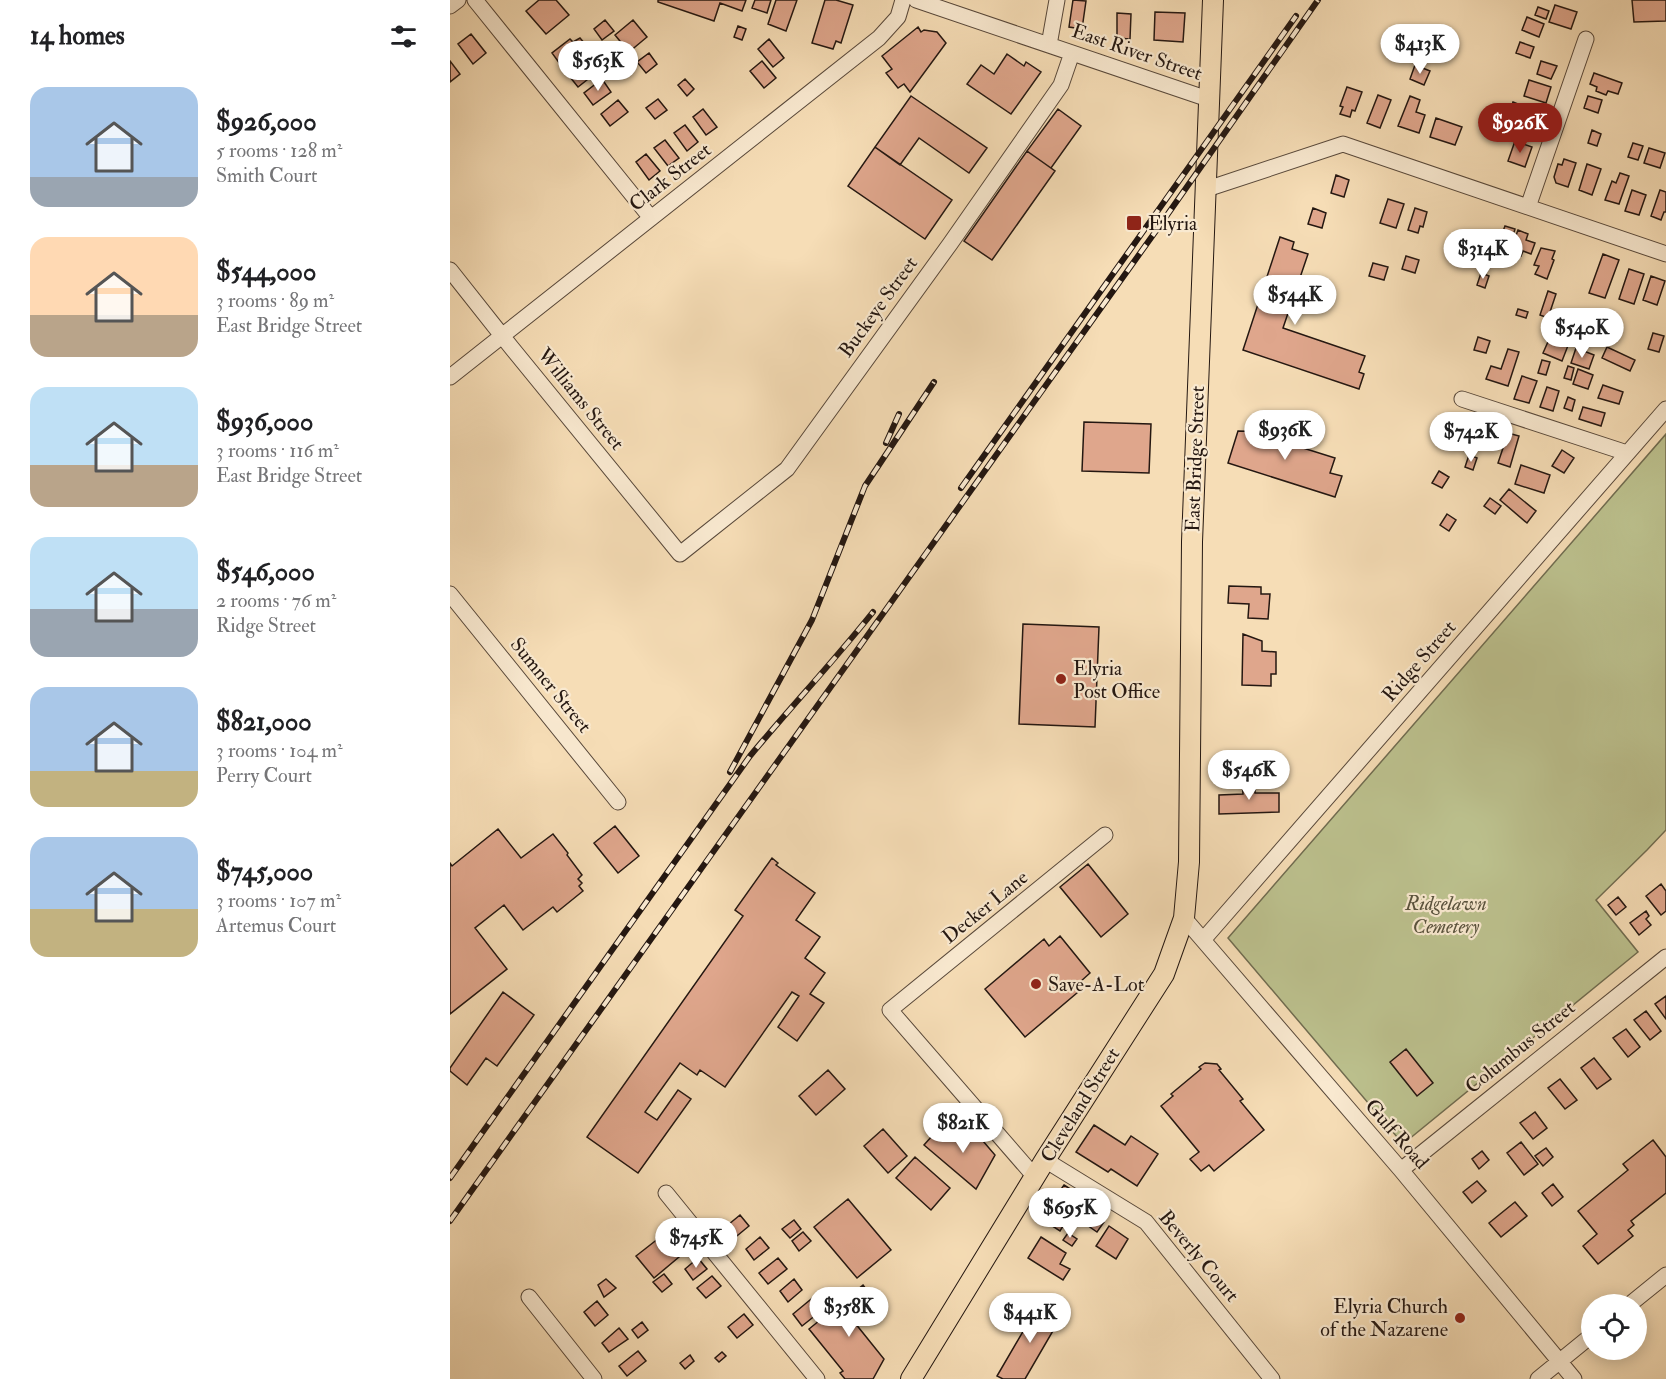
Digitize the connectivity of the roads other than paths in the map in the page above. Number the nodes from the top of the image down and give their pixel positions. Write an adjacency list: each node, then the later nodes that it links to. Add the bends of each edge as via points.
1 (458, 0): 7 (street)
2 (475, 0): 14 (street)
3 (903, 0): 14 (street, Clark Street, via 898,17 879,38)
4 (916, 0): 9 (street, East River Street)
5 (1058, 0): 9 (street)
6 (1213, 0): 11 (main road, East Bridge Street)
7 (450, 6)
8 (1586, 39): 13 (street)
9 (1049, 45): 10 (street, East River Street)
10 (1071, 52): 11 (street, East River Street); 22 (street, Buckeye Street, via 1061,85 787,469)
11 (1208, 99): 12 (main road, East Bridge Street)
12 (1207, 189): 13 (street, via 1342,144); 26 (main road, East Bridge Street, via 1192,542 1189,862)
13 (1528, 207): 15 (street)
14 (651, 218): 17 (street, Clark Street)
15 (1666, 254)
16 (450, 270): 17 (street, Williams Street)
17 (502, 336): 18 (street, Clark Street); 22 (street, Williams Street)
18 (450, 377)
19 (1462, 399): 21 (street)
20 (1666, 409): 21 (street, Ridge Street)
21 (1628, 453): 27 (street, Ridge Street)
22 (680, 554)
23 (450, 594): 24 (street, Sumner Street)
24 (618, 802)
25 (1105, 835): 31 (street, Decker Lane, via 890,1010)
26 (1184, 918): 27 (street, Gulf Road); 29 (main road, Cleveland Street, via 1164,974)
27 (1203, 940): 30 (street, Gulf Road)
28 (1666, 957): 30 (street, Columbus Street)
29 (1045, 1160): 31 (main road, Cleveland Street); 41 (street, Beverly Court, via 1146,1222)
30 (1401, 1170): 37 (street, Gulf Road)
31 (1035, 1177): 40 (main road, Cleveland Street)
32 (666, 1193): 39 (street)
33 (1666, 1275): 34 (street)
34 (1643, 1294)
35 (529, 1297): 38 (street)
36 (1581, 1344): 37 (street)
37 (1560, 1361): 42 (street); 43 (street, Gulf Road)
38 (594, 1379)
39 (817, 1379)
40 (912, 1379)
41 (1272, 1379)
42 (1538, 1379)
43 (1574, 1379)

